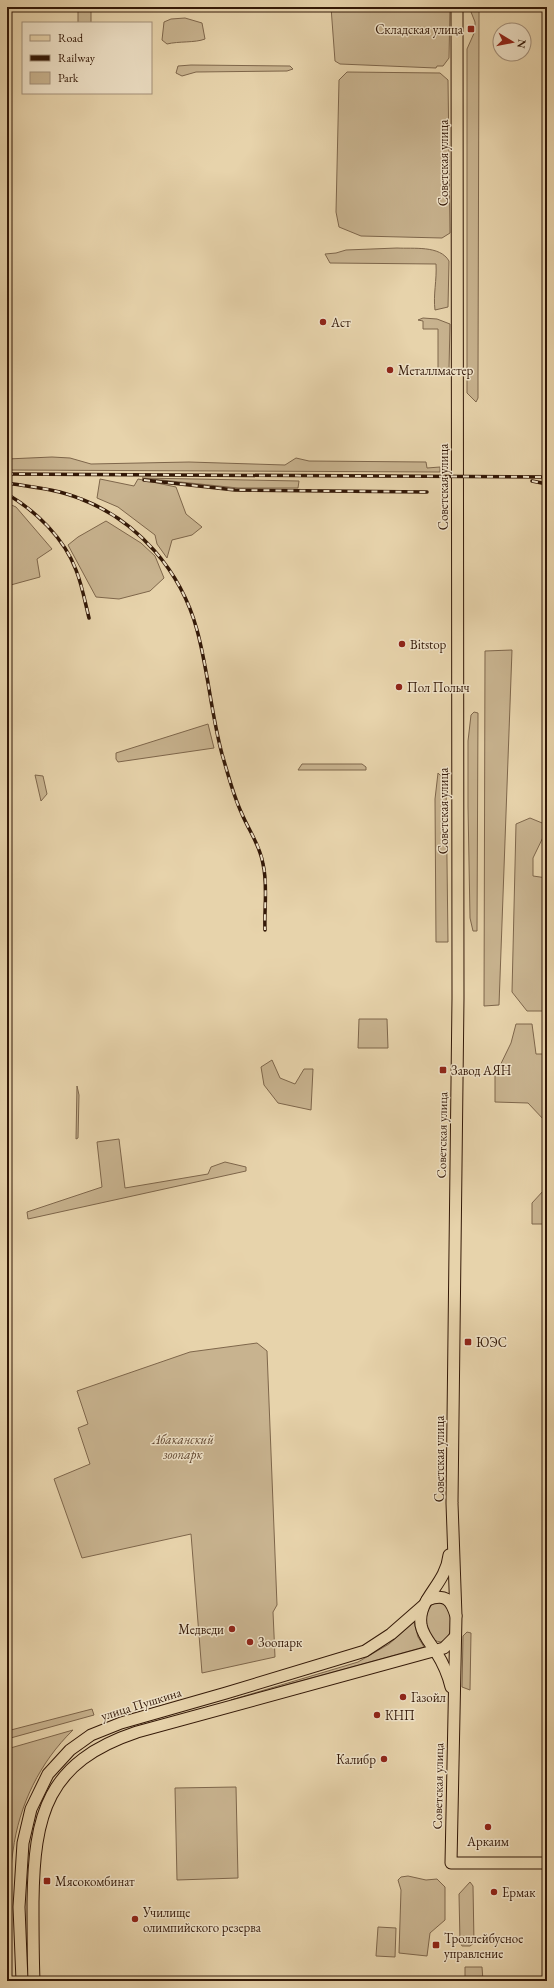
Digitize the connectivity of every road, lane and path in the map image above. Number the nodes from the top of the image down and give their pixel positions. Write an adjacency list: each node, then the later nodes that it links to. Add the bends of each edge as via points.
1 (457, 7): 2 (main road, Советская улица, via 458,998)
2 (453, 1518): 3 (main road, улица Пушкина, via 447,1566 438,1586); 4 (main road, Советская улица)
3 (425, 1603): 4 (main road, via 436,1596 448,1600); 6 (main road, via 421,1626); 11 (main road, улица Пушкина, via 391,1634 365,1651 121,1723 90,1735 70,1750 48,1774 31,1809 23,1843 19,1907)
4 (456, 1616): 5 (main road)
5 (455, 1637): 6 (main road, via 444,1648); 9 (main road, Советская улица)
6 (435, 1651): 7 (main road, улица Пушкина); 8 (main road)
7 (391, 1663): 8 (main road, via 425,1659 437,1662); 12 (main road, улица Пушкина, via 137,1732 83,1758 60,1781 45,1807 37,1837 33,1869)
8 (445, 1668): 9 (main road)
9 (454, 1714): 10 (main road, Советская улица, via 451,1863)
10 (547, 1863)
11 (22, 1981)
12 (34, 1981)

